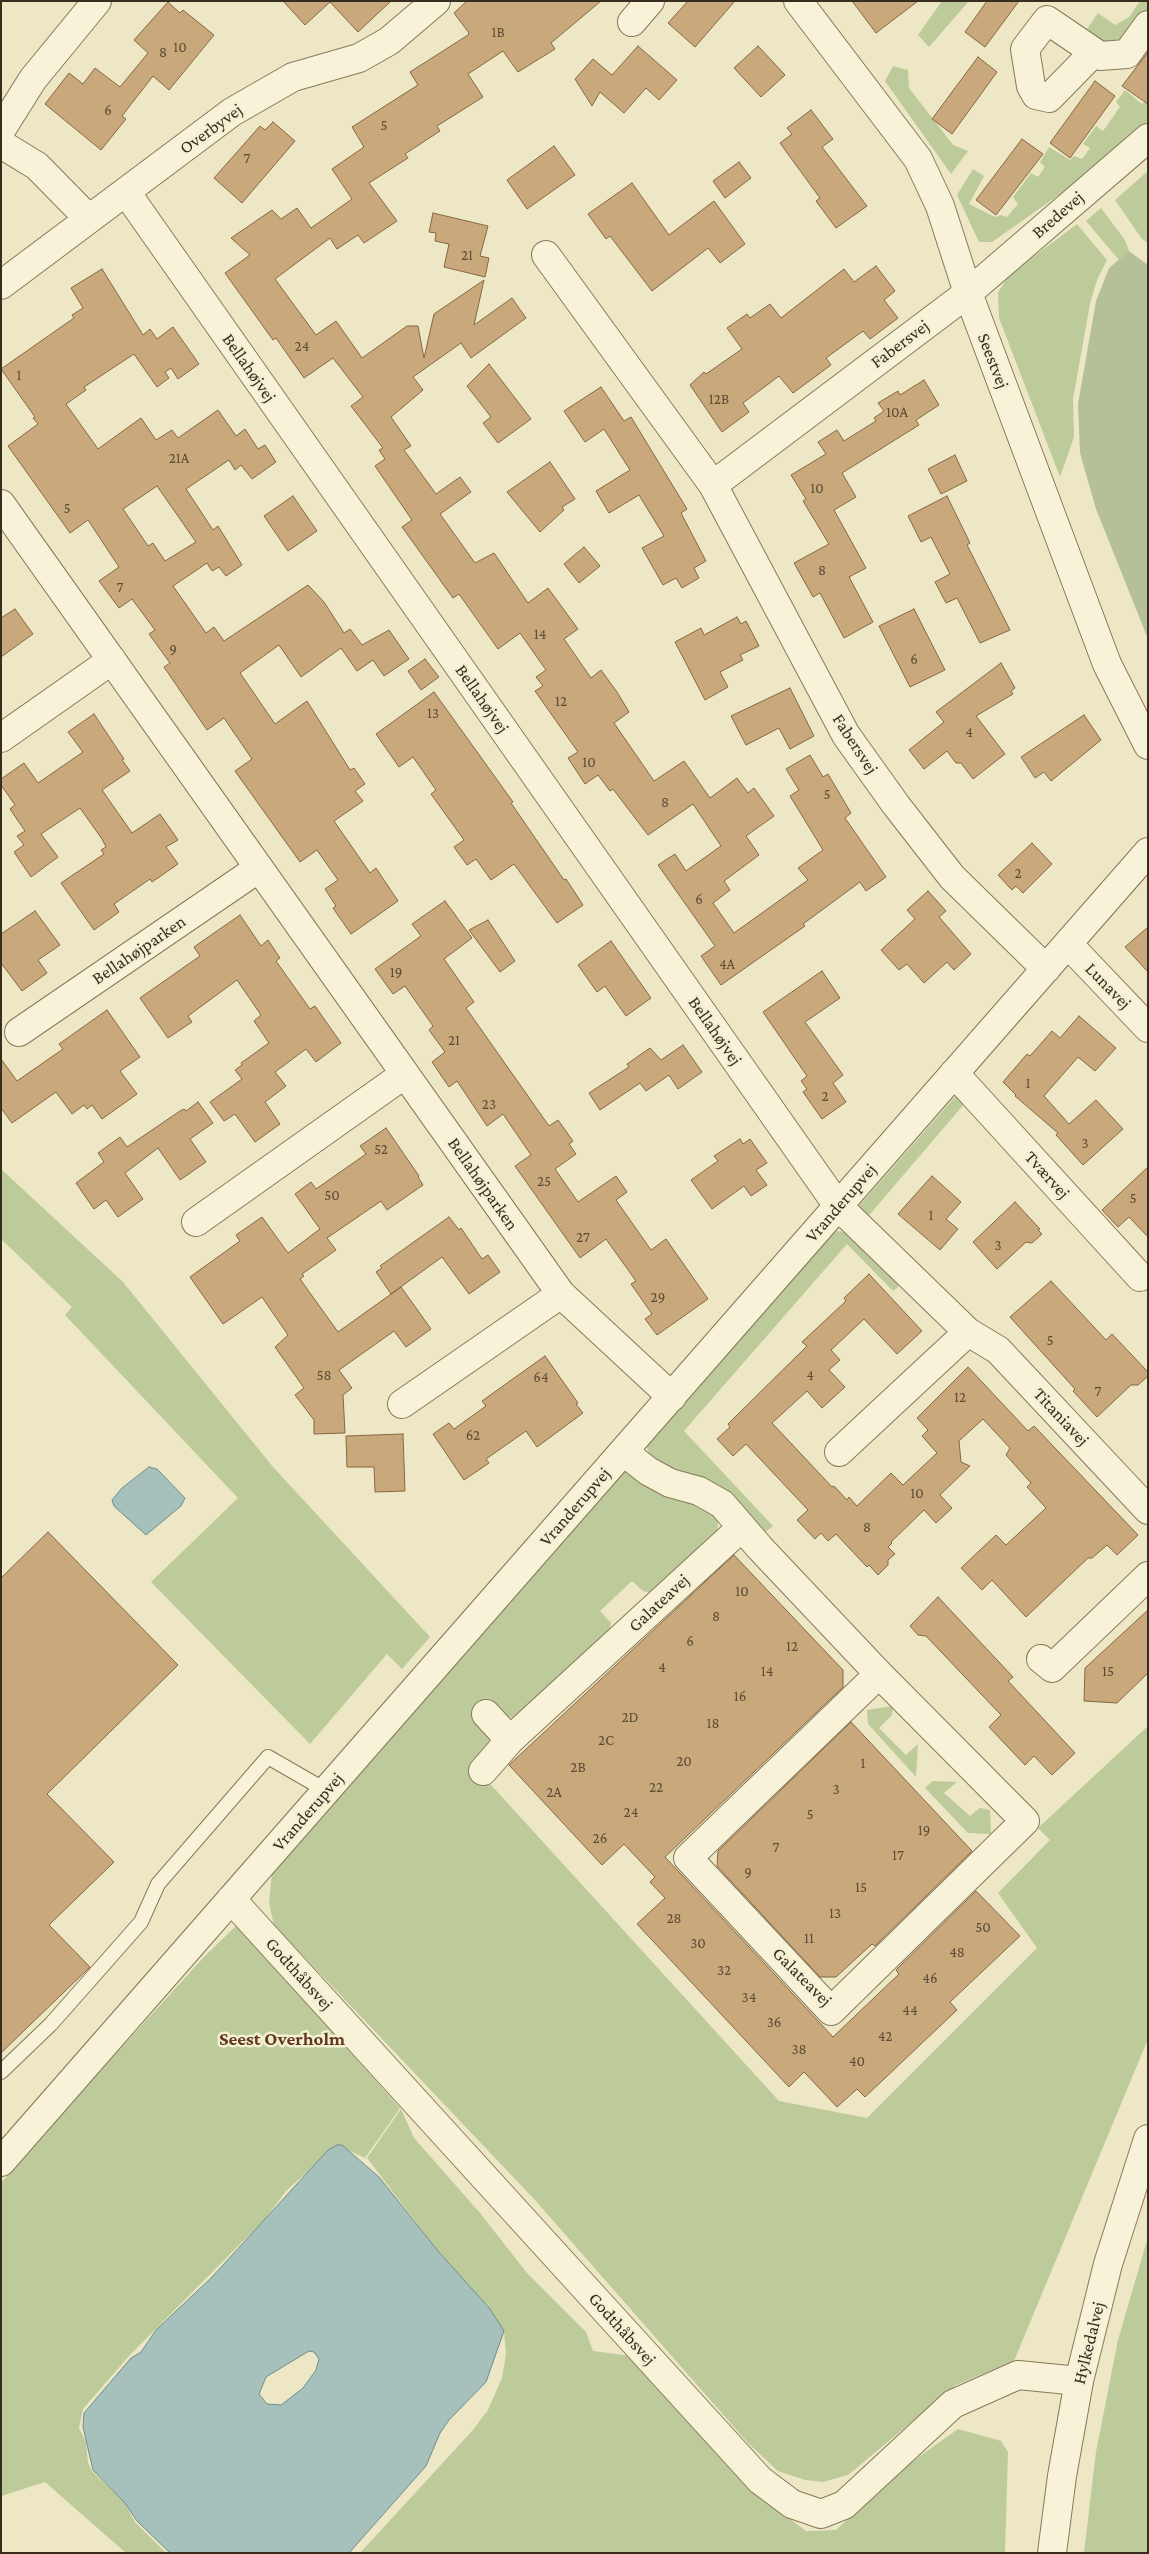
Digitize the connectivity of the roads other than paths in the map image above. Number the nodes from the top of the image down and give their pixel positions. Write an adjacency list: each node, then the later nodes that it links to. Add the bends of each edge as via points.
1 (97, 1): 8 (street, via 33,79)
2 (436, 1): 11 (street, Overbyvej, via 389,41 366,54 294,77 232,112)
3 (650, 1): 5 (street)
4 (798, 1): 15 (street, Seestvej, via 918,159 940,206)
5 (632, 22)
6 (1148, 25): 7 (street, via 1127,54 1100,56)
7 (1094, 52)
8 (1, 130)
9 (1148, 138): 15 (street, Bredevej)
10 (1, 144): 12 (street, via 37,166)
11 (126, 192): 12 (street, Overbyvej); 29 (street, Bellahøjvej)
12 (89, 219): 14 (street, Overbyvej)
13 (546, 255): 16 (street, Fabersvej)
14 (1, 286)
15 (968, 293): 16 (street, Fabersvej); 20 (street, Seestvej, via 1107,664)
16 (713, 485): 24 (street, Fabersvej, via 846,735 952,876)
17 (1, 504): 18 (street, Bellahøjparken)
18 (112, 660): 19 (street); 22 (street, Bellahøjparken)
19 (1, 738)
20 (1148, 746)
21 (1148, 852): 23 (street, Vranderupvej)
22 (259, 868): 26 (street, Bellahøjparken); 27 (street, Bellahøjparken)
23 (1068, 944): 24 (street, Vranderupvej); 25 (street, Lunavej)
24 (1046, 968): 28 (street, Vranderupvej)
25 (1148, 1028)
26 (19, 1032)
27 (405, 1074): 30 (street); 32 (street, Bellahøjparken)
28 (954, 1074): 29 (street, Vranderupvej); 31 (street, Tværvej)
29 (838, 1206): 33 (street, Titaniavej); 34 (street, Vranderupvej)
30 (196, 1222)
31 (1140, 1277)
32 (562, 1294): 34 (street, Bellahøjparken); 35 (street)
33 (968, 1332): 37 (street); 38 (street, Titaniavej, via 998,1350)
34 (672, 1397): 36 (street, Vranderupvej)
35 (402, 1404)
36 (624, 1452): 39 (street, Galateavej, via 670,1484 699,1491 722,1504); 46 (street, Vranderupvej)
37 (839, 1452)
38 (1148, 1510)
39 (741, 1528): 42 (street, Galateavej); 44 (street, Galateavej)
40 (1148, 1576): 41 (street, via 1052,1668)
41 (1041, 1659)
42 (879, 1674): 42 (street, Galateavej, via 1025,1821 831,2011 688,1858)
43 (486, 1714): 44 (street)
44 (510, 1740): 45 (street, Galateavej)
45 (483, 1771)
46 (327, 1791): 47 (street, Vranderupvej); 48 (lane, via 268,1757 158,1884 141,1922 51,2024)
47 (232, 1899): 50 (street, Vranderupvej); 51 (street, Godthåbsvej, via 760,2480 792,2504 821,2514 844,2505 953,2404 1018,2375)
48 (1, 2072)
49 (1148, 2139): 51 (street, Hylkedalvej, via 1108,2264)
50 (1, 2162)
51 (1079, 2381): 52 (street, Hylkedalvej)
52 (1052, 2553)

